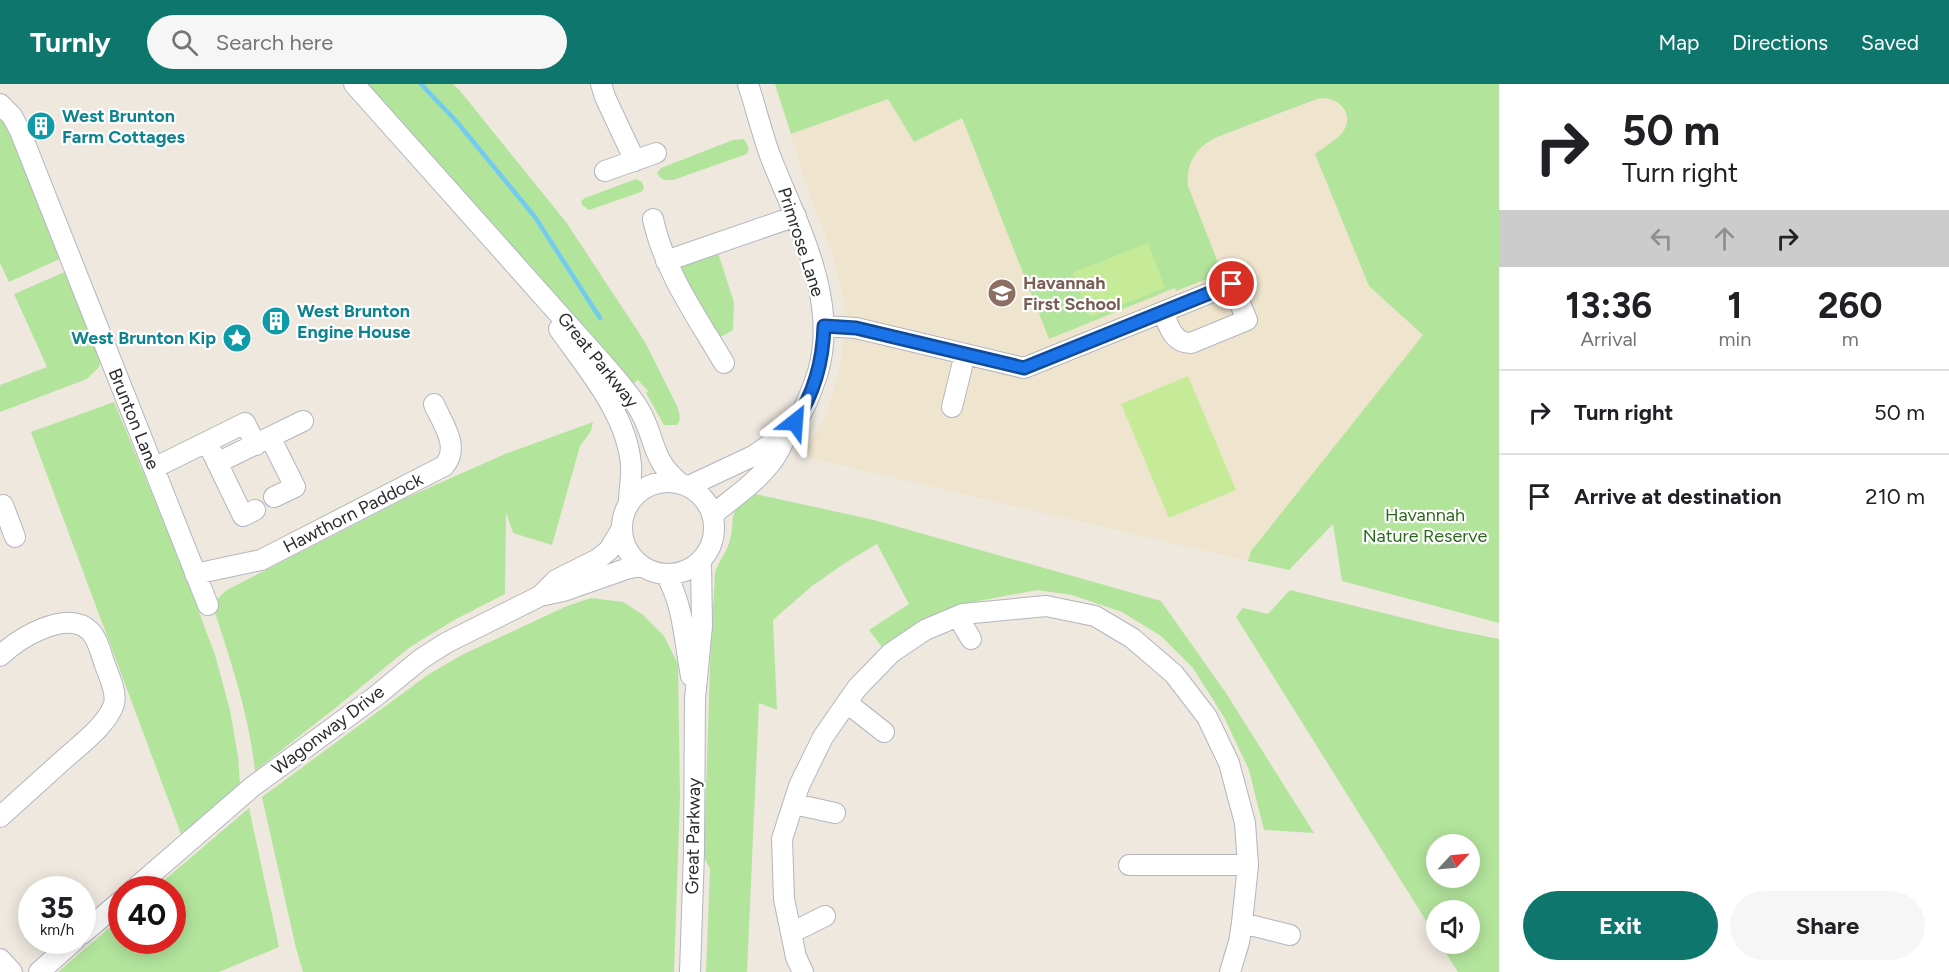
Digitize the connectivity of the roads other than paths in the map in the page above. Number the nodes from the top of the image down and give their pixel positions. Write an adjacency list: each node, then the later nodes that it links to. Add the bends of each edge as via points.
1 (354, 84): 10 (street, Great Parkway)
2 (601, 84): 6 (street)
3 (748, 84): 8 (street, Primrose Lane)
4 (0, 104): 23 (street, Brunton Lane, via 20,132)
5 (656, 153): 6 (street)
6 (634, 161): 7 (street)
7 (605, 171)
8 (796, 216): 11 (street); 13 (street, Primrose Lane, via 813,267)
9 (653, 219): 11 (street)
10 (501, 246): 24 (street, Great Parkway, via 632,398 660,462); 26 (street, Great Parkway, via 587,369 618,421 631,465)
11 (666, 261): 15 (street, via 698,333)
12 (1163, 312): 14 (street, via 1024,368)
13 (824, 326): 14 (street, via 856,328); 19 (street, Primrose Lane, via 816,379)
14 (964, 354): 17 (street)
15 (724, 363)
16 (434, 404): 32 (street, Hawthorn Paddock, via 452,444 452,454 444,465 261,560)
17 (952, 407)
18 (303, 421): 20 (street)
19 (787, 433): 24 (street, Primrose Lane, via 753,456); 28 (street, Primrose Lane, via 772,463)
20 (263, 441): 21 (street, via 245,423); 22 (street); 25 (street, via 295,487)
21 (207, 442): 22 (street); 23 (street)
22 (217, 463): 27 (street, via 243,516)
23 (154, 468): 32 (street, Brunton Lane)
24 (684, 485): 26 (street, via 670,481 651,484); 28 (street, Great Parkway, via 704,498)
25 (274, 497)
26 (629, 502): 29 (street, Great Parkway)
27 (255, 510)
28 (712, 515): 30 (street, Great Parkway, via 714,535)
29 (621, 530): 31 (street, via 626,549); 34 (street, Wagonway Drive, via 609,550 598,559 556,580)
30 (701, 561): 33 (street, via 685,571); 39 (street, Great Parkway, via 702,626)
31 (639, 566): 33 (street); 34 (street, Wagonway Drive)
32 (195, 574): 35 (street, Brunton Lane)
33 (666, 575): 39 (street, Great Parkway, via 680,609)
34 (540, 596): 47 (street, Wagonway Drive, via 421,659 252,787)
35 (208, 605)
36 (958, 616): 37 (street); 40 (street, via 925,630 891,653); 46 (street, via 1046,606 1095,616 1126,643 1174,675 1207,717 1229,763 1245,823)
37 (971, 639)
38 (0, 656): 44 (street, via 36,631 76,623 90,631 114,692 107,717 90,736)
39 (695, 699): 58 (street, Great Parkway)
40 (847, 703): 41 (street); 42 (street, via 823,737)
41 (884, 732)
42 (794, 804): 43 (street); 52 (street, via 782,839 784,899)
43 (836, 813)
44 (0, 818)
45 (1129, 865): 46 (street)
46 (1248, 865): 51 (street)
47 (150, 876)
48 (108, 912): 50 (street)
49 (825, 916): 52 (street)
50 (96, 922)
51 (1242, 923): 53 (street); 60 (street)
52 (791, 933): 59 (street)
53 (1290, 935)
54 (59, 954): 57 (street)
55 (0, 959): 56 (street)
56 (12, 972)
57 (39, 972)
58 (690, 972)
59 (803, 972)
60 (1230, 972)

